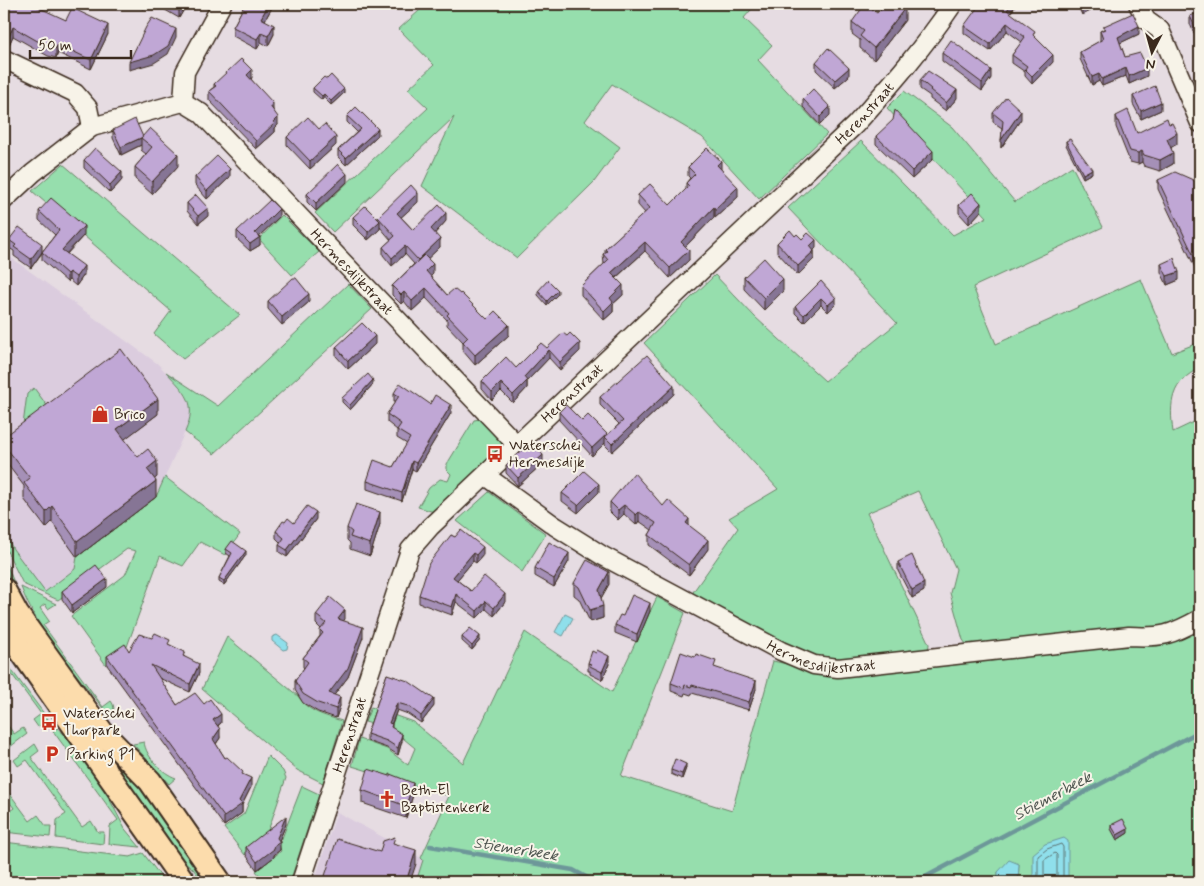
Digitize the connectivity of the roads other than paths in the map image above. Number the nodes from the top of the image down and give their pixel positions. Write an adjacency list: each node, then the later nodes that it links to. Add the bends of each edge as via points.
1 (222, 4): 5 (street, via 185,72)
2 (953, 4): 9 (street, Herenstraat, via 913,59 856,125)
3 (1138, 4): 6 (street, via 1146,20 1160,30)
4 (4, 60): 7 (street, via 75,93 88,108)
5 (183, 102): 7 (street); 9 (street, Hermesdijkstraat, via 201,113)
6 (1200, 123)
7 (92, 127): 8 (street)
8 (4, 200)
9 (517, 445): 10 (street, Herenstraat)
10 (486, 476): 12 (street, Hermesdijkstraat, via 603,556 781,651 814,665 838,668 1129,636 1156,638); 15 (street, Herenstraat, via 430,527 405,560)
11 (7, 609): 13 (main road); 14 (main road, via 102,732 150,781)
12 (1200, 619)
13 (184, 882)
14 (220, 882)
15 (301, 882)

